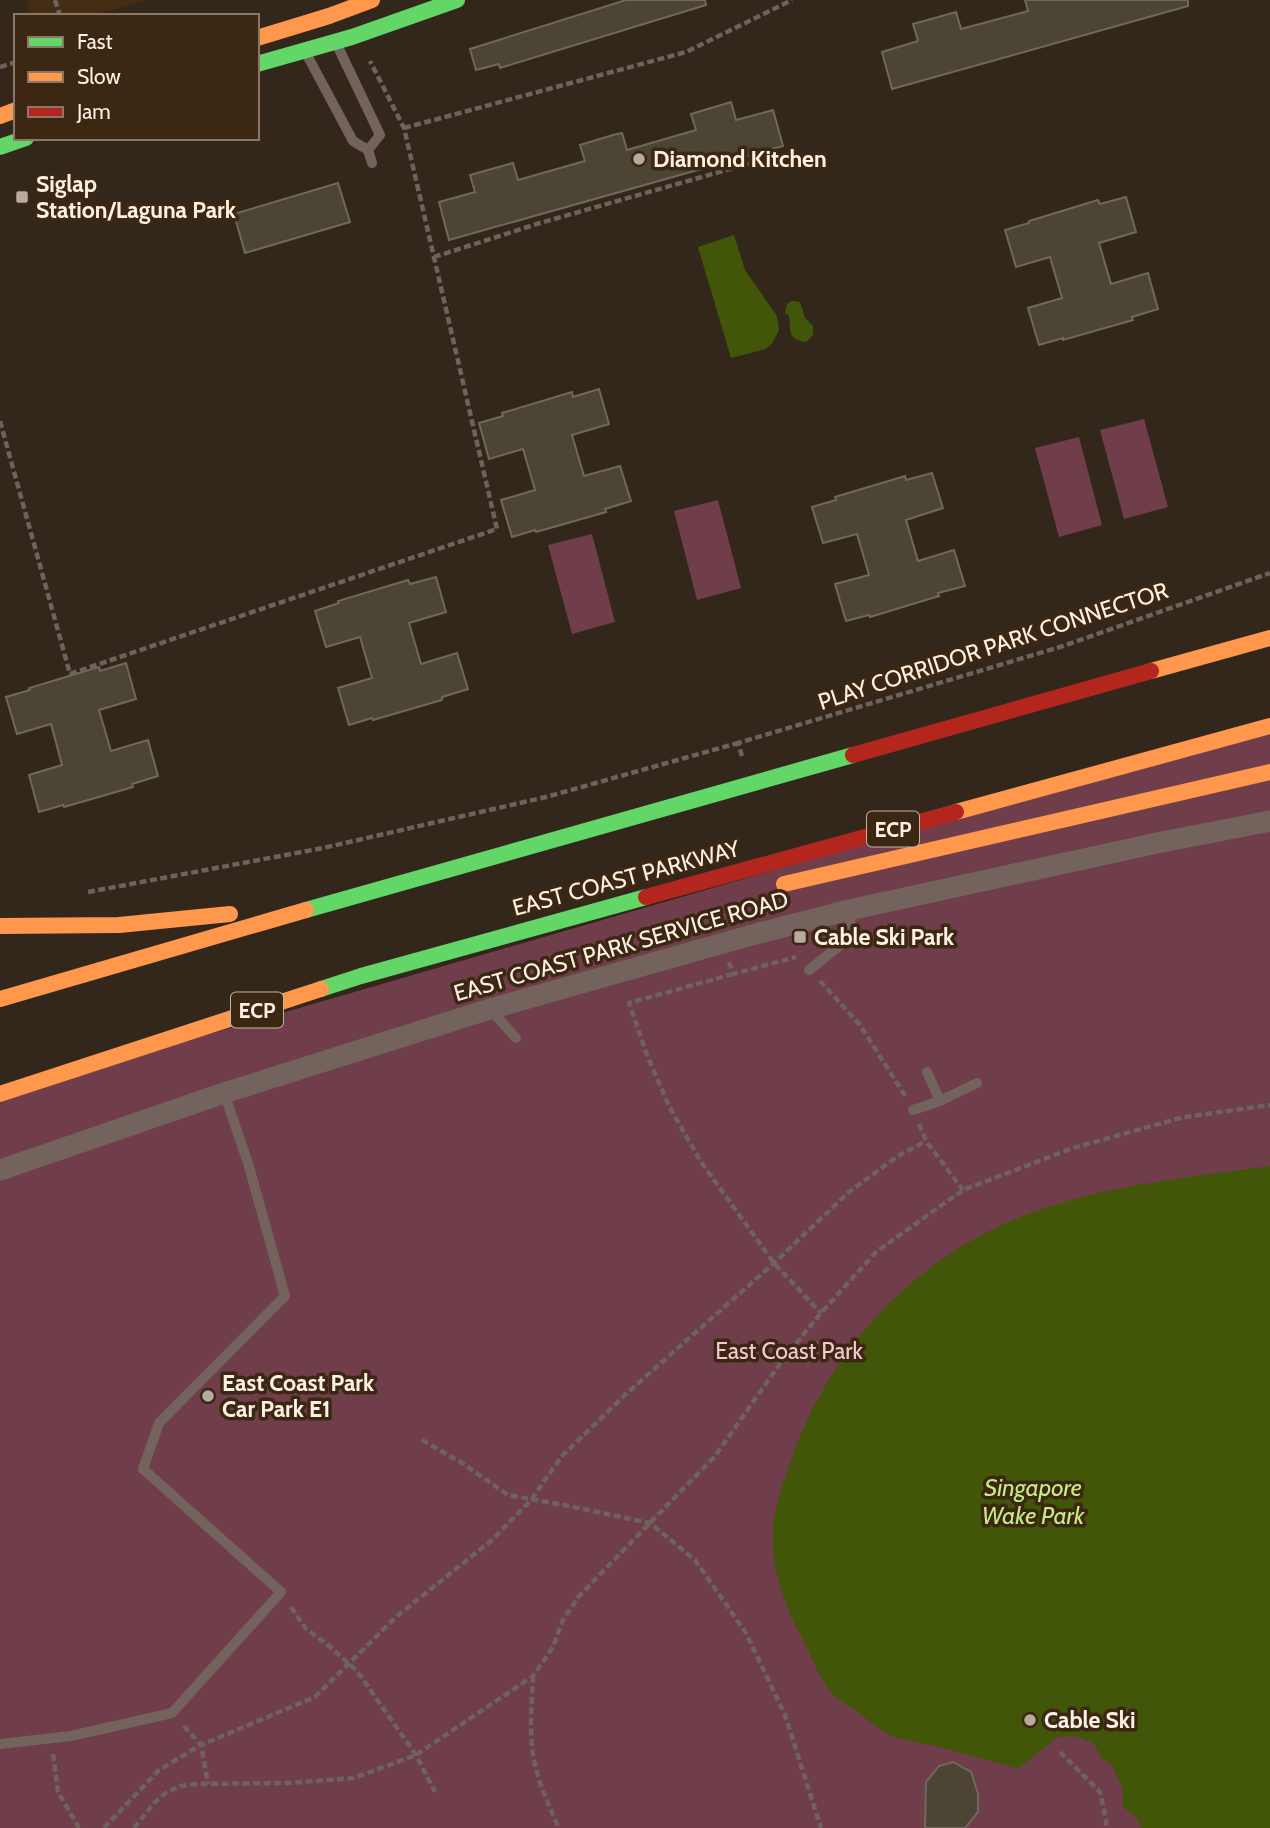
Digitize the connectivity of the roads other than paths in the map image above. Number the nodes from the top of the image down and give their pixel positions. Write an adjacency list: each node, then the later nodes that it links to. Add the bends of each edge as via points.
1 (373, 0): 3 (main road)
2 (457, 0): 6 (main road)
3 (329, 16): 4 (main road); 6 (lane)
4 (296, 26): 5 (main road); 7 (lane)
5 (259, 37)
6 (336, 42): 7 (main road); 11 (lane, via 380,135)
7 (304, 51): 8 (main road); 11 (lane, via 353,141)
8 (259, 63)
9 (20, 140): 10 (main road)
10 (0, 147)
11 (368, 150): 12 (lane)
12 (372, 163)
13 (1270, 638): 18 (main road)
14 (1270, 726): 22 (main road, EAST COAST PARKWAY / ECP)
15 (1270, 772): 17 (main road)
16 (1270, 821): 20 (street, EAST COAST PARK SERVICE ROAD)
17 (767, 888)
18 (329, 903): 21 (main road, via 119,925); 24 (main road)
19 (673, 906): 22 (main road)
20 (849, 910): 23 (lane, via 852,929 848,939); 25 (street, EAST COAST PARK SERVICE ROAD)
21 (2, 925)
22 (516, 932): 30 (main road, EAST COAST PARKWAY / ECP, via 361,976)
23 (809, 970)
24 (0, 999)
25 (490, 1009): 26 (lane); 29 (street, EAST COAST PARK SERVICE ROAD)
26 (516, 1038)
27 (927, 1072): 31 (lane)
28 (977, 1083): 31 (lane)
29 (224, 1093): 33 (street, EAST COAST PARK SERVICE ROAD); 34 (lane, via 285,1296 159,1423 143,1469 281,1592 173,1713)
30 (0, 1094)
31 (940, 1101): 32 (lane)
32 (913, 1110)
33 (0, 1170)
34 (0, 1745)

